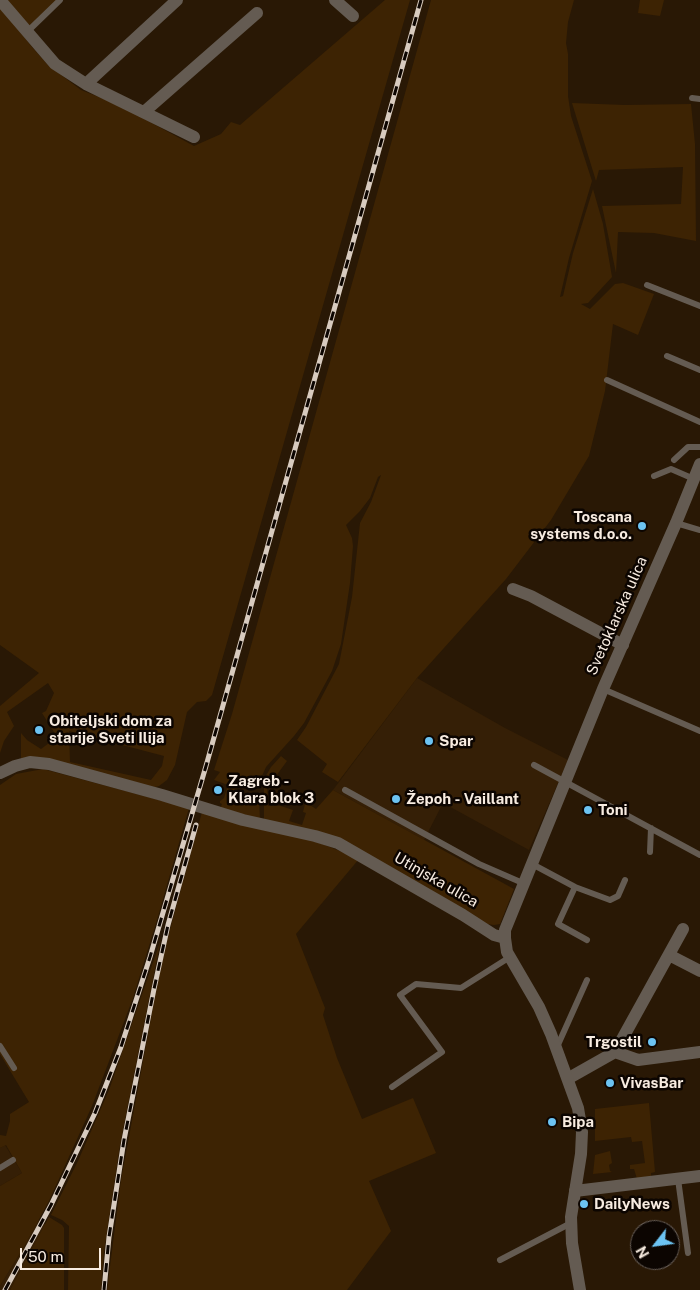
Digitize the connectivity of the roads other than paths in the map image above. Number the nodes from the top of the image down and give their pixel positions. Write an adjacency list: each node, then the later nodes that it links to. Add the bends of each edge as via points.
1 (0, 0): 7 (street)
2 (60, 0): 7 (lane)
3 (177, 0): 8 (street)
4 (335, 0): 6 (street)
5 (257, 12): 11 (street)
6 (353, 16)
7 (27, 32): 8 (street, via 56,64)
8 (86, 84): 11 (street)
9 (692, 98): 10 (lane)
10 (700, 99)
11 (144, 112): 12 (street)
12 (194, 137)
13 (647, 285): 14 (lane)
14 (700, 306)
15 (667, 356): 16 (lane)
16 (700, 370)
17 (607, 380): 18 (lane)
18 (700, 422)
19 (700, 447): 20 (lane, via 688,447)
20 (674, 460)
21 (700, 464): 23 (street, Svetoklarska ulica)
22 (654, 476): 23 (lane, via 671,469)
23 (694, 479): 24 (street, Svetoklarska ulica)
24 (676, 523): 25 (lane); 27 (street, Svetoklarska ulica)
25 (700, 530)
26 (513, 589): 27 (street)
27 (623, 645): 28 (street, Svetoklarska ulica)
28 (603, 690): 29 (lane); 32 (street, Svetoklarska ulica)
29 (700, 732)
30 (534, 765): 32 (lane)
31 (0, 773): 42 (street, Utinjska ulica, via 30,762 49,764 243,820 338,843 494,935)
32 (566, 781): 34 (lane); 37 (street, Svetoklarska ulica)
33 (345, 790): 39 (lane, via 479,864)
34 (652, 828): 35 (lane); 36 (lane)
35 (650, 852)
36 (700, 855)
37 (532, 864): 39 (street, Svetoklarska ulica); 40 (lane)
38 (625, 880): 40 (lane, via 618,896 610,900)
39 (525, 884): 42 (street, Svetoklarska ulica)
40 (575, 886): 43 (lane, via 558,924)
41 (683, 929): 44 (street)
42 (505, 938): 45 (street)
43 (588, 940)
44 (669, 955): 46 (street); 50 (street)
45 (510, 957): 49 (street, via 539,1007); 54 (lane, via 461,988 416,984 400,995 442,1052)
46 (700, 971)
47 (587, 980): 49 (lane)
48 (0, 1046): 52 (lane)
49 (556, 1047): 53 (street)
50 (615, 1052): 51 (street, via 638,1060); 53 (street)
51 (700, 1052)
52 (14, 1068)
53 (569, 1078): 59 (street, via 582,1132)
54 (392, 1086)
55 (13, 1160): 56 (lane)
56 (0, 1168)
57 (700, 1176): 58 (street)
58 (678, 1179): 59 (street); 61 (lane)
59 (575, 1192): 60 (street)
60 (572, 1223): 62 (lane); 63 (street)
61 (688, 1253)
62 (500, 1260)
63 (580, 1290)

